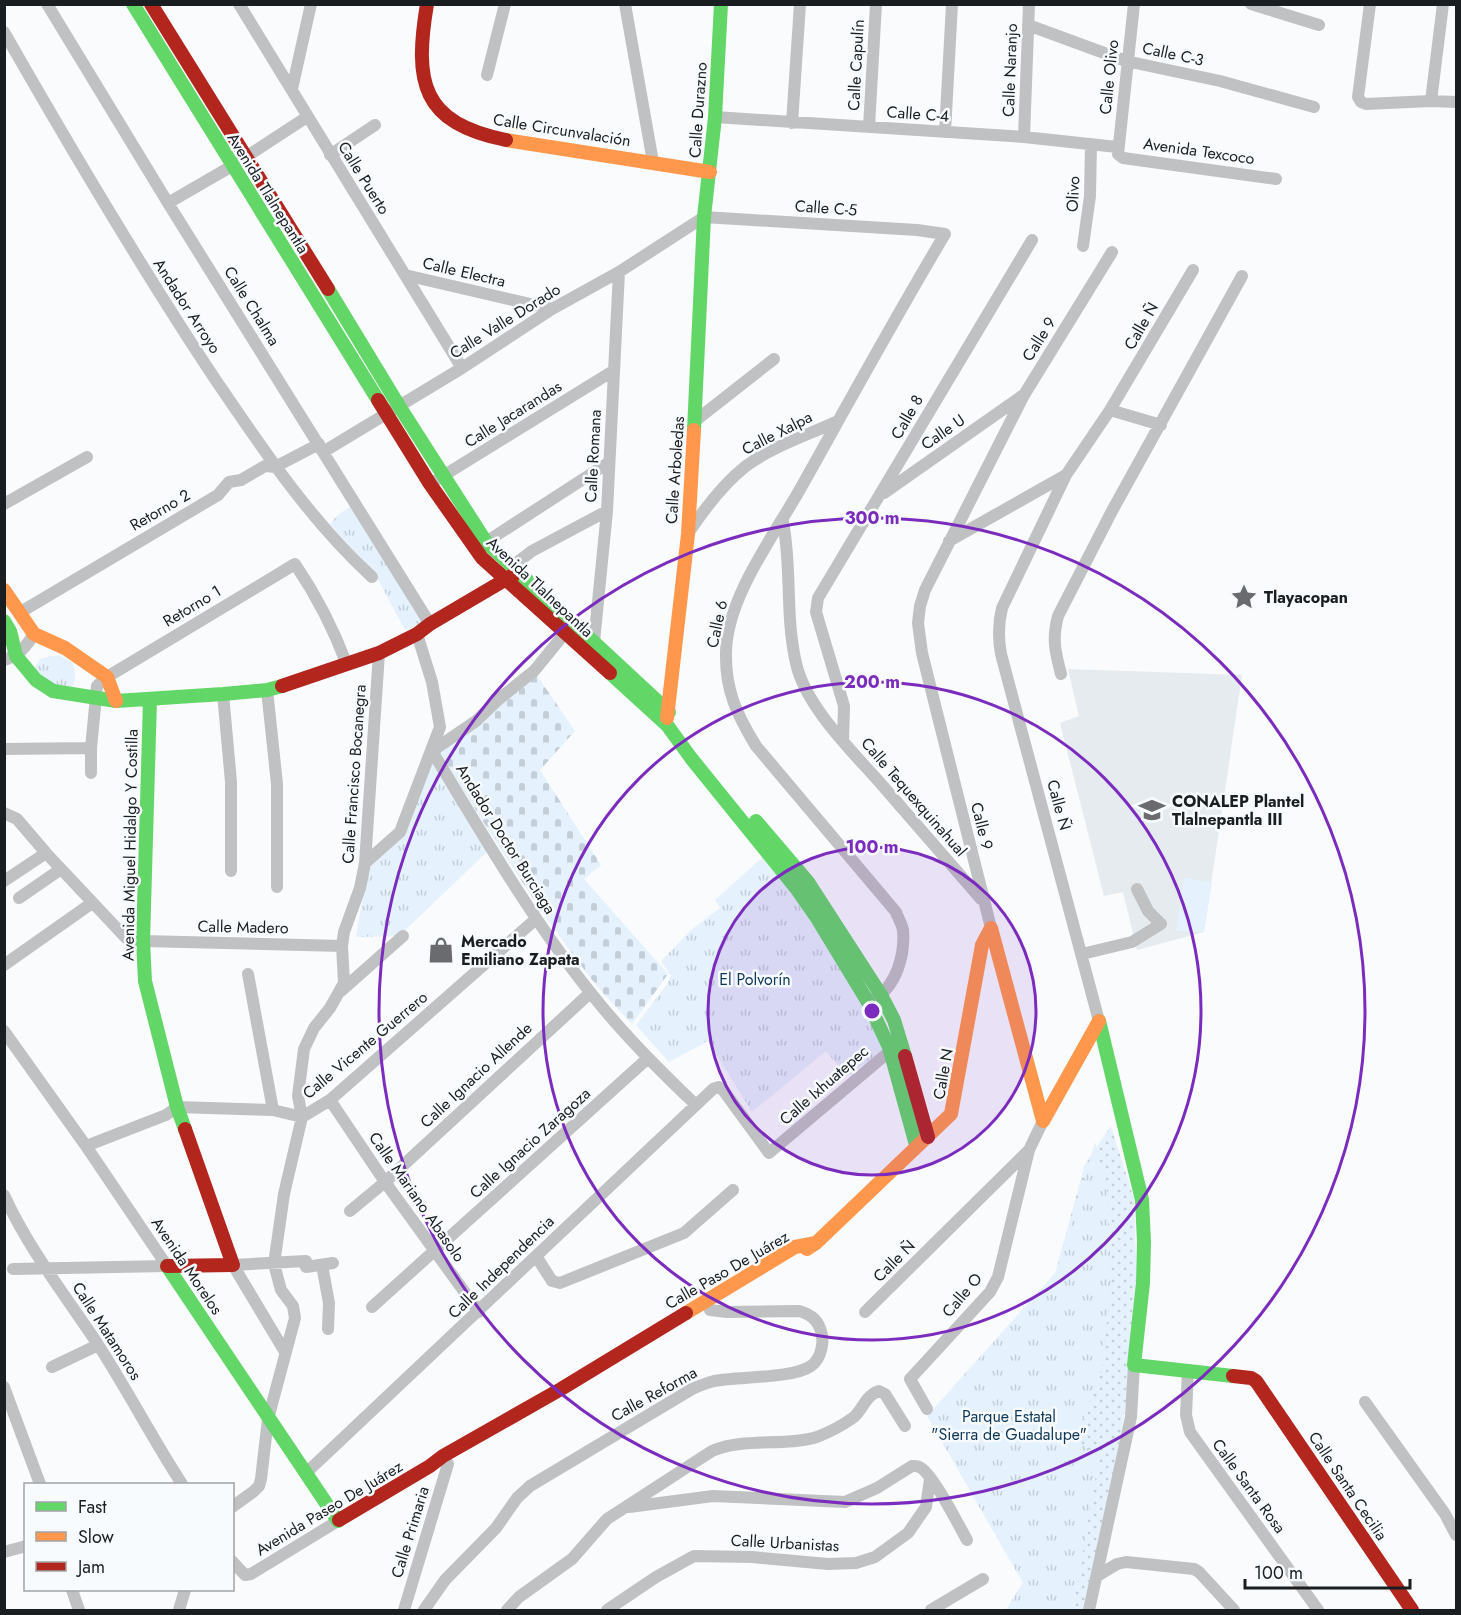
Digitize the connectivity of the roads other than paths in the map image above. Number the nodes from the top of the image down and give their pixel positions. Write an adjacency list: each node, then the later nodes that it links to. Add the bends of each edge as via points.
1 (47, 4): 42 (street, Calle Chalma)
2 (133, 4): 39 (street, Avenida Tlalnepantla)
3 (151, 4): 37 (street, Avenida Tlalnepantla)
4 (239, 4): 23 (street, Calle Puerto)
5 (311, 4): 23 (street)
6 (427, 4): 38 (street, Calle Circunvalación, via 421,37 426,84 432,100 451,120 485,135)
7 (505, 4): 22 (street)
8 (625, 4): 38 (street, Calle Circunvalación)
9 (721, 4): 28 (street, Calle Durazno)
10 (800, 4): 29 (street)
11 (876, 4): 31 (street, Calle Capulín)
12 (951, 4): 32 (street)
13 (1029, 4): 18 (street, Calle Naranjo)
14 (1134, 4): 21 (street, Calle Olivo)
15 (1251, 4): 19 (street)
16 (1370, 4): 24 (street, via 1358,97 1361,102)
17 (1443, 4): 24 (street)
18 (1028, 25): 21 (street, Calle C-3); 33 (street, Calle Naranjo)
19 (1319, 25)
20 (4, 32): 65 (street, Andador Arroyo, via 89,181)
21 (1126, 61): 26 (street, Calle C-3); 35 (street, Calle Olivo)
22 (487, 75)
23 (292, 89): 27 (street, Calle Puerto)
24 (1431, 101): 25 (street)
25 (1456, 102)
26 (1314, 106)
27 (307, 117): 36 (street, Calle Puerto); 37 (street)
28 (715, 117): 29 (street, Calle C-4); 40 (street, Calle Durazno)
29 (792, 123): 31 (street, Calle C-4)
30 (375, 125): 36 (street)
31 (869, 127): 32 (street, Calle C-4)
32 (945, 132): 33 (street, Calle C-4)
33 (1024, 137): 34 (street, Calle C-4)
34 (1091, 144): 35 (street, Calle C-4); 46 (street, Olivo, via 1090,196)
35 (1118, 151): 41 (street, Avenida Texcoco, via 1123,158)
36 (330, 154): 50 (street, Calle Puerto)
37 (247, 156): 39 (street); 57 (street, Avenida Tlalnepantla)
38 (653, 162): 40 (street, Calle Circunvalación)
39 (232, 166): 42 (street); 57 (street, Avenida Tlalnepantla)
40 (710, 172): 43 (street, Calle Durazno)
41 (1276, 178)
42 (168, 203): 62 (street, Calle Chalma)
43 (704, 217): 44 (street, Calle C-5); 49 (street, Calle Valle Dorado); 59 (street, Calle Arboledas)
44 (945, 234): 60 (street, Calle 6)
45 (1032, 240): 69 (street, Calle 8)
46 (1083, 246)
47 (1112, 252): 56 (street, Calle 9)
48 (1193, 270): 58 (street, Calle Ñ)
49 (619, 272): 52 (street, Calle Valle Dorado); 55 (street, Calle Romana)
50 (405, 275): 52 (street, Calle Electra); 54 (street, Calle Puerto)
51 (1242, 276): 61 (street)
52 (552, 309): 54 (street, Calle Valle Dorado)
53 (774, 359): 59 (street)
54 (462, 368): 57 (street, Calle Valle Dorado)
55 (614, 371): 64 (street, Calle Romana); 67 (street, Calle Jacarandas)
56 (1024, 395): 69 (street, Calle U); 74 (street, Calle 9)
57 (394, 410): 62 (street, Calle Valle Dorado); 67 (street, Avenida Tlalnepantla); 68 (street, Avenida Tlalnepantla)
58 (1110, 410): 61 (street); 66 (street, Calle Ñ)
59 (695, 421): 73 (street, Calle Arboledas)
60 (838, 421): 72 (street, Calle 6); 73 (street, Calle Xalpa, via 748,465 721,489)
61 (1161, 425): 91 (street, via 1058,616 1054,648)
62 (321, 448): 65 (street, Retorno 2); 83 (street, Calle Chalma)
63 (87, 457): 70 (street)
64 (608, 463): 71 (street, Calle Romana); 75 (street)
65 (275, 467): 77 (street, Andador Arroyo, via 309,512); 81 (street, Retorno 2, via 265,466 241,480 229,482 218,495)
66 (1066, 475): 74 (street); 120 (street, Calle Ñ, via 1002,608 998,631)
67 (444, 476): 68 (street, Calle Jacarandas); 75 (street, Avenida Tlalnepantla)
68 (430, 483): 78 (street, Avenida Tlalnepantla, via 472,546)
69 (881, 495): 80 (street, Calle 8, via 818,598)
70 (4, 504)
71 (607, 511): 76 (street, via 532,551 515,564); 87 (street, Calle Romana)
72 (783, 522): 99 (street, Calle Tequexquinahual, via 796,664 811,698); 125 (street, Calle 6, via 744,584 732,615 726,651 729,691 739,719 756,746 896,912 903,928 903,945 896,976)
73 (688, 534): 98 (street, Calle Arboledas)
74 (948, 541): 113 (street, Calle 9, via 920,606 919,638)
75 (486, 542): 76 (street, Avenida Tlalnepantla)
76 (519, 572): 78 (street); 87 (street, Avenida Tlalnepantla)
77 (372, 577)
78 (506, 579): 83 (street); 84 (street, Avenida Tlalnepantla)
79 (4, 590): 81 (street)
80 (816, 612): 99 (street, Calle Tequexquinahual, via 844,706)
81 (19, 613): 85 (street)
82 (4, 621): 89 (street, via 10,631)
83 (430, 624): 86 (street)
84 (565, 633): 98 (street, Avenida Tlalnepantla); 102 (street, via 534,671 476,721)
85 (34, 634): 89 (street, via 26,647); 92 (street, via 65,648)
86 (417, 634): 88 (street); 102 (street, via 440,718)
87 (594, 642): 98 (street, Avenida Tlalnepantla)
88 (379, 653): 90 (street); 106 (street, Calle Francisco Bocanegra)
89 (10, 658): 95 (street, via 53,691)
90 (347, 665): 92 (street, Retorno 1, via 338,640 295,564); 93 (street)
91 (1061, 674)
92 (107, 677): 95 (street, via 97,686); 97 (street)
93 (267, 690): 94 (street); 110 (street, via 277,784)
94 (223, 694): 96 (street); 108 (street, via 231,782)
95 (95, 698): 97 (street); 100 (street)
96 (150, 700): 97 (street); 118 (street, Avenida Miguel Hidalgo Y Costilla)
97 (116, 701)
98 (667, 718): 125 (street, Avenida Tlalnepantla, via 691,758 796,888)
99 (843, 740): 113 (street, Calle Tequexquinahual)
100 (91, 748): 101 (street); 103 (street)
101 (4, 749)
102 (432, 751): 106 (street, via 400,832); 115 (street, Andador Doctor Burciaga)
103 (91, 773)
104 (5, 812): 105 (street, via 17,819)
105 (46, 853): 107 (street); 109 (street)
106 (365, 862): 119 (street, Calle Francisco Bocanegra)
107 (61, 869): 112 (street); 114 (street)
108 (231, 871)
109 (4, 880)
110 (277, 887)
111 (1137, 889): 120 (street, via 1148,911 1161,924 1132,942)
112 (19, 898)
113 (984, 902): 116 (street, Calle 9)
114 (92, 903): 118 (street, via 126,938); 121 (street)
115 (536, 919): 124 (street, Andador Doctor Burciaga); 131 (street, Calle Vicente Guerrero)
116 (991, 928): 136 (street, Calle 9); 137 (street, Calle N, via 982,945 953,1110)
117 (403, 936): 123 (street)
118 (143, 941): 119 (street, Calle Madero); 133 (street, Avenida Miguel Hidalgo Y Costilla, via 145,981)
119 (342, 946): 123 (street, Calle Francisco Bocanegra)
120 (1082, 954): 126 (street, Calle Ñ)
121 (4, 965)
122 (248, 975): 134 (street)
123 (341, 991): 135 (street, Calle Francisco Bocanegra, via 304,1049 298,1096)
124 (590, 993): 129 (street, Andador Doctor Burciaga); 140 (street, Calle Ignacio Allende)
125 (874, 999): 128 (street, Avenida Tlalnepantla, via 880,1024)
126 (1099, 1021): 136 (street, Calle Ñ); 159 (street, via 1142,1200 1145,1229 1142,1308)
127 (4, 1031): 138 (street, Avenida Morelos)
128 (895, 1047): 130 (street, Calle Ixhuatepec, via 769,1153); 137 (street, Avenida Tlalnepantla)
129 (647, 1059): 132 (street, Andador Doctor Burciaga); 145 (street, Calle Ignacio Zaragoza)
130 (719, 1087): 132 (street, Calle Independencia)
131 (330, 1100): 135 (street, Calle Vicente Guerrero); 140 (street, Calle Mariano Abasolo)
132 (696, 1105): 146 (street, Calle Independencia)
133 (177, 1107): 134 (street, Calle Vicente Guerrero); 138 (street, Calle Vicente Guerrero, via 166,1115); 148 (street, Avenida Miguel Hidalgo Y Costilla)
134 (273, 1110): 135 (street, Calle Vicente Guerrero)
135 (302, 1117): 147 (street, via 284,1194)
136 (1043, 1121): 139 (street, Calle Ñ)
137 (922, 1141): 144 (street, Calle N)
138 (86, 1146): 149 (street, Avenida Morelos)
139 (1029, 1150): 155 (street, Calle Ñ); 165 (street, Calle O, via 998,1277 990,1292 910,1379)
140 (385, 1182): 143 (street, Calle Ignacio Allende); 145 (street, Calle Mariano Abasolo)
141 (733, 1190): 146 (street, via 684,1233 560,1283 552,1281)
142 (4, 1195): 151 (street, Calle Matamoros)
143 (350, 1211)
144 (816, 1243): 153 (street, Calle Paso De Juárez); 163 (street, Calle Paso De Juárez, via 795,1247)
145 (435, 1252): 152 (street, Calle Ignacio Zaragoza); 154 (street, Calle Mariano Abasolo)
146 (536, 1256): 154 (street, Calle Independencia)
147 (274, 1264): 148 (street); 156 (street, via 327,1264); 158 (street, via 281,1290 295,1311)
148 (233, 1265): 149 (street); 158 (street)
149 (167, 1266): 151 (street); 166 (street, Avenida Morelos)
150 (13, 1269): 151 (street)
151 (46, 1269): 157 (street, Calle Matamoros)
152 (372, 1307)
153 (710, 1310): 163 (street, Calle Paso De Juárez); 188 (street, Calle Reforma, via 808,1313 820,1327 822,1347 813,1365 797,1372 714,1381 692,1389 530,1486 445,1580)
154 (479, 1312): 169 (street, Calle Independencia)
155 (865, 1312)
156 (328, 1329)
157 (98, 1345): 160 (street); 172 (street, Calle Matamoros)
158 (285, 1352): 166 (street)
159 (1134, 1365): 161 (street); 181 (street, via 1131,1418)
160 (52, 1367)
161 (1188, 1370): 194 (street, Calle Santa Rosa, via 1186,1415 1190,1432); 195 (street, Calle Santa Cecilia, via 1256,1381)
162 (4, 1387): 170 (street)
163 (564, 1392): 168 (street, Avenida Paseo De Juárez)
164 (1365, 1401): 176 (street)
165 (927, 1409)
166 (268, 1419): 169 (street, Avenida Morelos); 173 (street, via 259,1486)
167 (905, 1426): 174 (street, via 885,1394 872,1393 855,1416 829,1432 793,1442 721,1447)
168 (446, 1460): 175 (street, Avenida Paseo De Juárez); 187 (street, Calle Primaria)
169 (306, 1473): 175 (street, Avenida Morelos)
170 (38, 1479)
171 (930, 1479): 174 (street, via 922,1468 912,1466 877,1488 844,1502 713,1496); 177 (street); 190 (street, Calle Urbanistas, via 926,1507 908,1533 875,1557 856,1563 828,1564 694,1556)
172 (178, 1483)
173 (234, 1505)
174 (622, 1508): 189 (street, via 607,1519 572,1559 519,1597)
175 (338, 1521): 180 (street, Avenida Paseo De Juárez, via 251,1574 244,1575)
176 (1456, 1535)
177 (967, 1540)
178 (24, 1547): 179 (street)
179 (4, 1552)
180 (234, 1563)
181 (1097, 1576): 192 (street); 193 (street, via 1126,1562 1194,1569)
182 (983, 1579): 191 (street)
183 (72, 1591): 185 (street)
184 (185, 1591): 186 (street)
185 (79, 1611)
186 (179, 1611)
187 (404, 1611)
188 (424, 1611)
189 (507, 1611)
190 (607, 1611)
191 (931, 1611)
192 (1089, 1611)
193 (1234, 1611)
194 (1318, 1611)
195 (1412, 1611)

